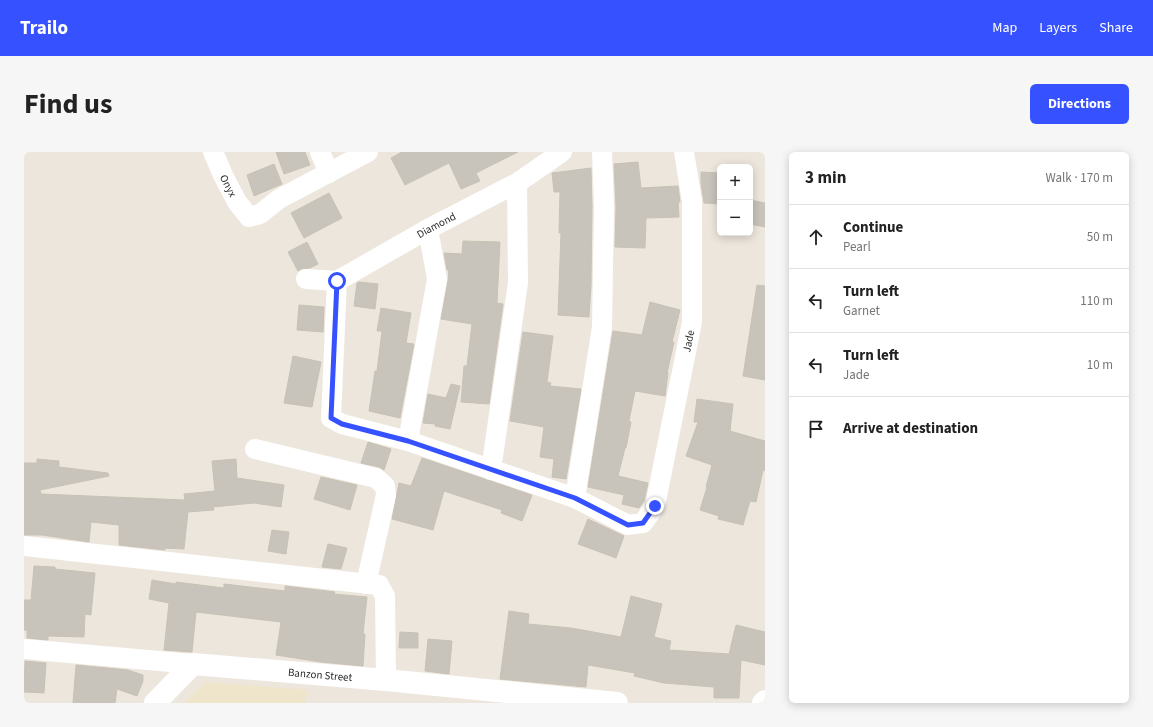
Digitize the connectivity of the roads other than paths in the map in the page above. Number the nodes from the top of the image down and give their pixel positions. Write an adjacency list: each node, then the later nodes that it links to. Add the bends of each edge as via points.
1 (213, 152): 7 (street, Onyx, via 237,202 249,217 260,214 279,199)
2 (320, 152): 7 (street)
3 (368, 152): 7 (street)
4 (562, 152): 8 (street, Diamond)
5 (602, 152): 15 (street, via 602,327)
6 (684, 152): 15 (street, Jade, via 692,201 692,322 655,506 643,523 628,525)
7 (329, 173)
8 (516, 183): 9 (street, Diamond); 14 (street, via 518,283)
9 (428, 229): 11 (street, Diamond); 12 (street, via 437,279)
10 (306, 279): 11 (street)
11 (337, 281): 12 (street, via 331,418 342,424)
12 (408, 441): 14 (street)
13 (255, 449): 17 (street, via 376,478 385,486 386,495)
14 (492, 470): 15 (street)
15 (575, 498)
16 (24, 546): 17 (street)
17 (366, 584): 20 (street, via 379,585 384,596)
18 (24, 649): 19 (street, Banzon Street)
19 (193, 664): 20 (street, Banzon Street); 22 (street)
20 (386, 680): 21 (street, Banzon Street)
21 (512, 698): 23 (street, Banzon Street)
22 (155, 703)
23 (617, 703)

